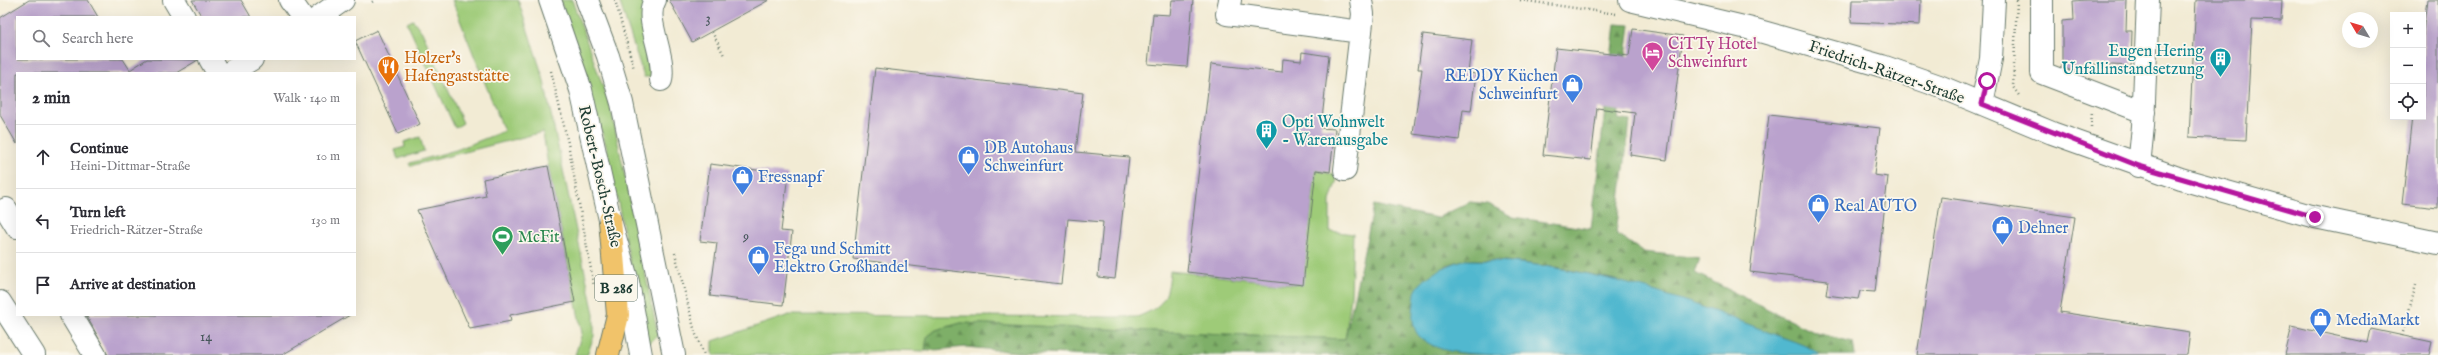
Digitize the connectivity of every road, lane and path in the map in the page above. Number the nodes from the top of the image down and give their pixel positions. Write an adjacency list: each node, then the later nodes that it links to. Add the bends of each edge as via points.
1 (174, 0): 13 (street)
2 (290, 0): 14 (street)
3 (343, 0): 15 (street)
4 (550, 0): 29 (street, Robert-Bosch-Straße, via 581,90)
5 (587, 0): 40 (street, Robert-Bosch-Straße, via 622,103)
6 (655, 0): 24 (street, via 650,16 662,61)
7 (1230, 0): 17 (street, via 1227,14)
8 (1361, 0): 17 (street)
9 (1630, 0): 25 (street, Friedrich-Rätzer-Straße, via 1852,56)
10 (1994, 0): 25 (street, via 1991,59)
11 (2042, 0): 26 (street, via 2042,73)
12 (2148, 0): 26 (street)
13 (183, 16)
14 (301, 16)
15 (320, 16)
16 (712, 32): 18 (path)
17 (1361, 32): 28 (street)
18 (724, 55)
19 (211, 60): 22 (street)
20 (250, 60): 23 (street)
21 (549, 64): 32 (path, via 568,143)
22 (217, 72)
23 (231, 72)
24 (661, 80)
25 (1982, 104): 27 (street, Friedrich-Rätzer-Straße)
26 (2144, 112): 27 (street)
27 (2139, 166): 30 (street, Friedrich-Rätzer-Straße, via 2315,217)
28 (1345, 170)
29 (610, 220): 38 (highway, B 286, via 618,315); 39 (street, Robert-Bosch-Straße, via 628,282)
30 (2438, 243)
31 (2416, 285): 35 (path)
32 (595, 294)
33 (0, 302): 36 (street)
34 (72, 316): 37 (street)
35 (2402, 336)
36 (34, 355)
37 (95, 355)
38 (608, 355)
39 (641, 355)
40 (674, 355)

